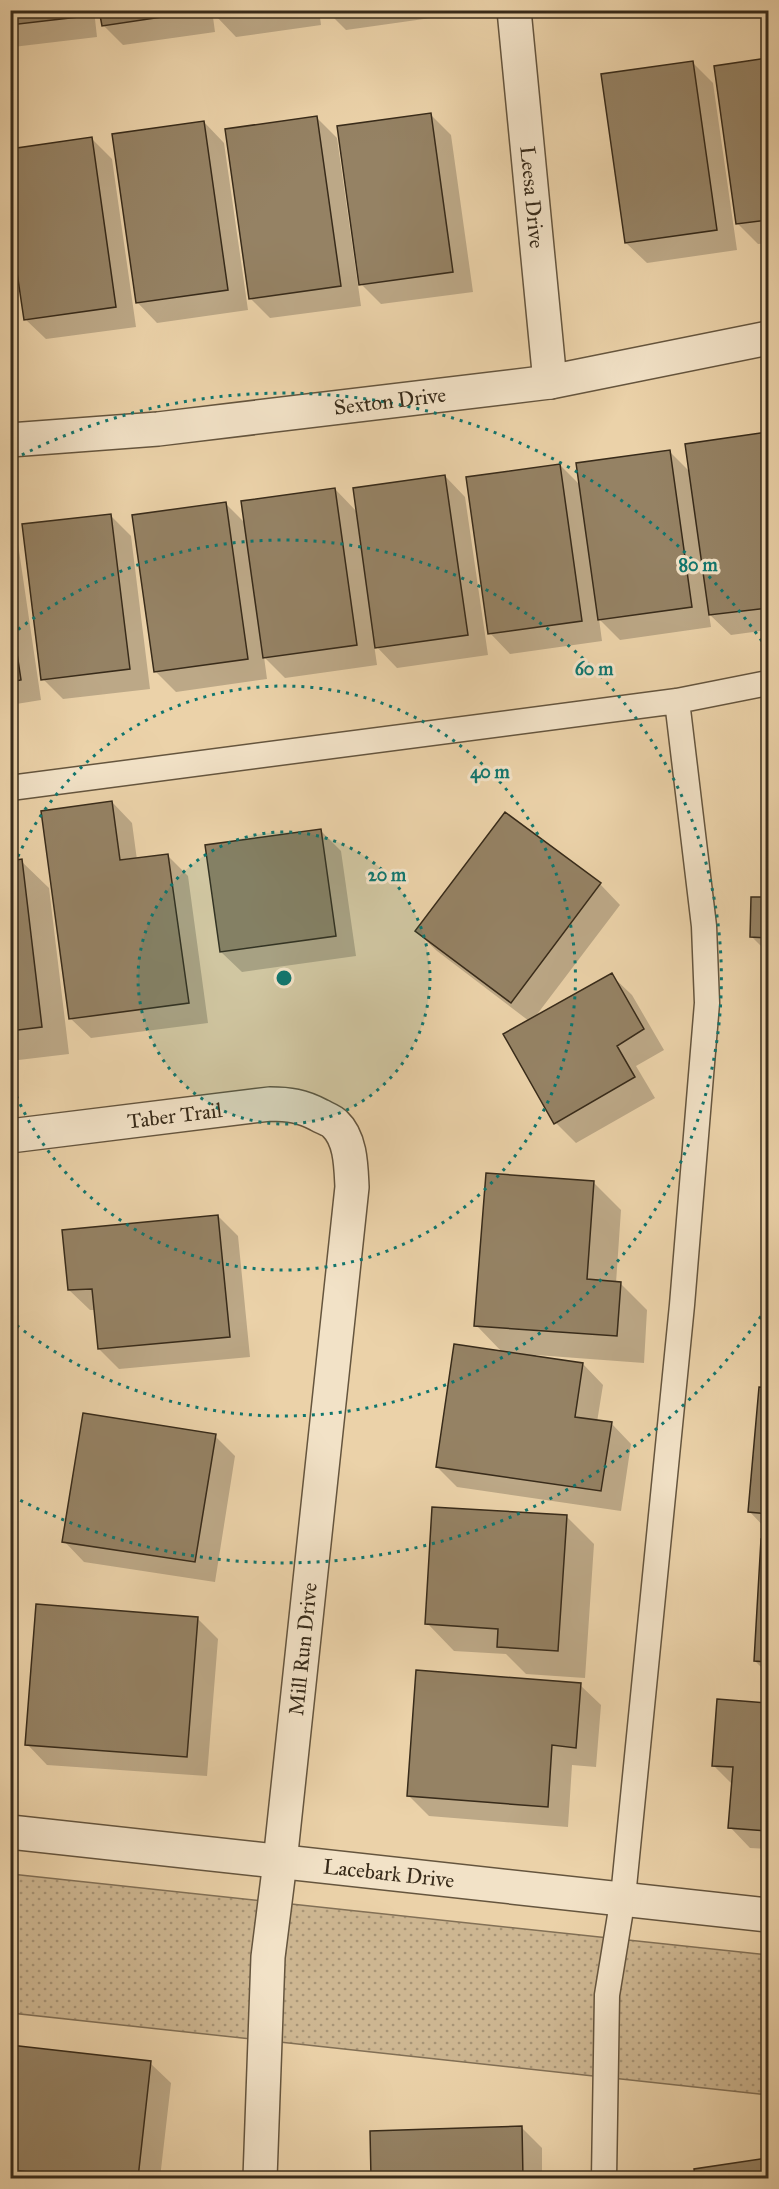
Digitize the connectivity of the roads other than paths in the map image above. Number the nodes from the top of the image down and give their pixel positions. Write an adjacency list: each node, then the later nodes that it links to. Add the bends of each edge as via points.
1 (513, 10): 3 (street, Leesa Drive)
2 (768, 338): 3 (street, Sexton Drive)
3 (550, 382): 4 (street, Sexton Drive, via 158,429)
4 (10, 440)
5 (768, 683): 6 (lane)
6 (677, 701): 7 (lane); 12 (lane, via 704,926 707,1004 682,1305)
7 (10, 788)
8 (335, 1124): 9 (street, Taber Trail, via 291,1104 270,1104); 11 (street, Mill Run Drive, via 345,1138 352,1187)
9 (10, 1136)
10 (10, 1832): 11 (street, Lacebark Drive)
11 (280, 1862): 12 (street, Lacebark Drive); 14 (street, Mill Run Drive, via 268,1957)
12 (623, 1897): 13 (street, Lacebark Drive); 15 (lane, via 607,1995)
13 (768, 1915)
14 (260, 2178)
15 (604, 2178)

